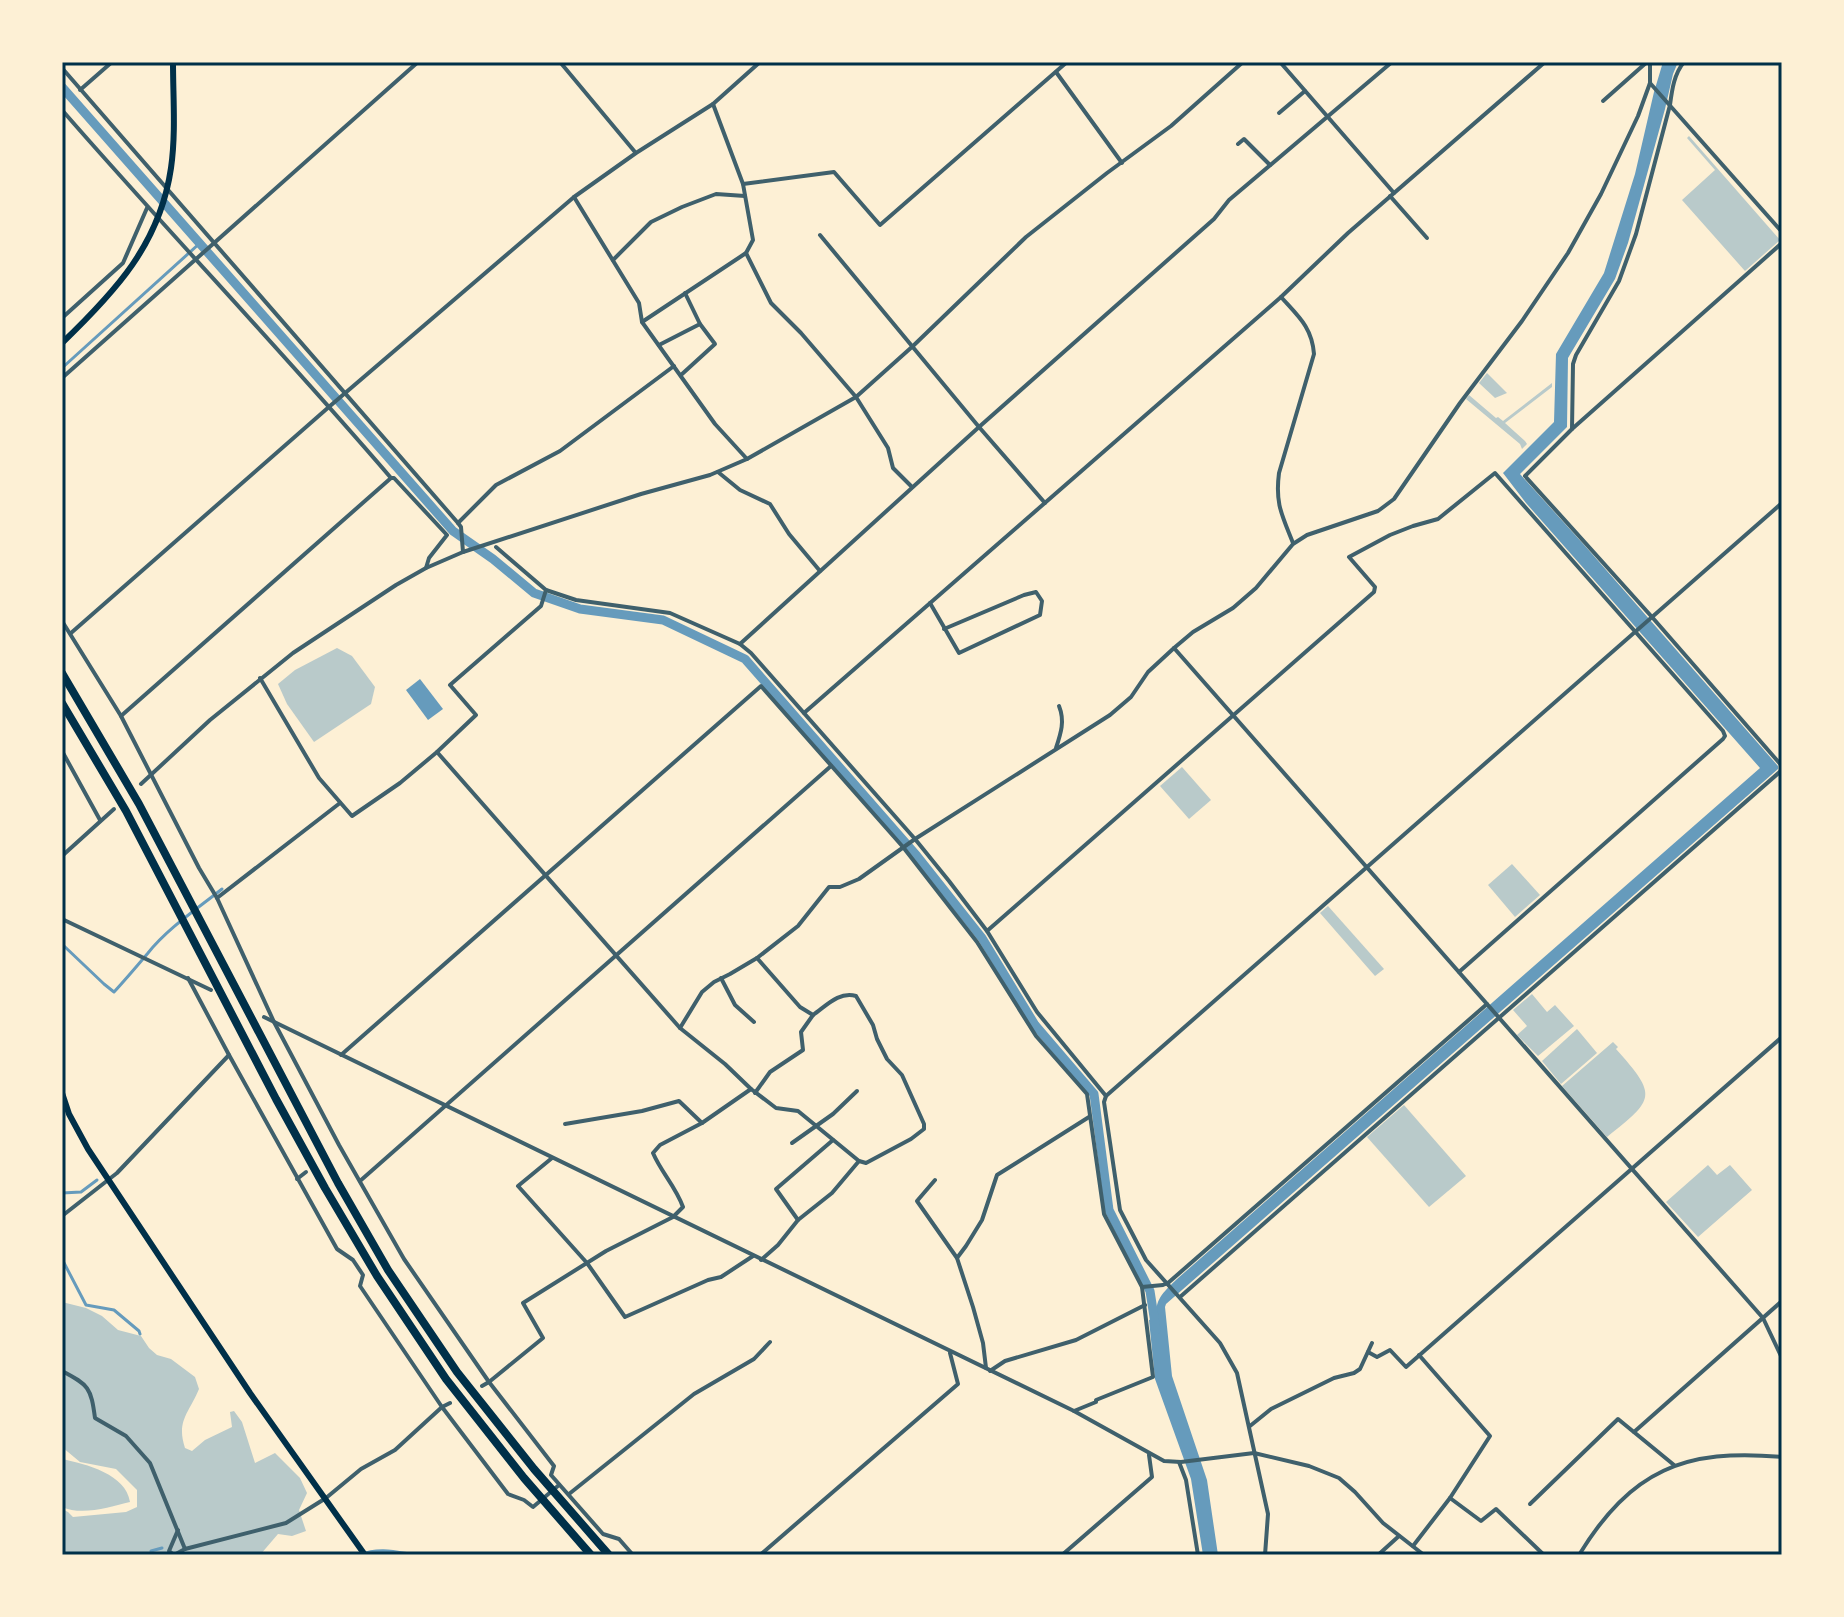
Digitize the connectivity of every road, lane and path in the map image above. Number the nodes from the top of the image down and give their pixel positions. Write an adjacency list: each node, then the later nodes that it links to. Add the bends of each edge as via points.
1 (112, 62): 16 (street)
2 (173, 62): 29 (main road)
3 (418, 62): 38 (street)
4 (560, 62): 25 (street)
5 (760, 62): 20 (street)
6 (1067, 62): 14 (street)
7 (1243, 62): 26 (street)
8 (1280, 62): 17 (street)
9 (1392, 62): 23 (street)
10 (1545, 62): 30 (street)
11 (1649, 62): 15 (street); 18 (street)
12 (1684, 62): 19 (street)
13 (62, 68): 16 (street)
14 (1056, 72): 26 (street); 28 (street, via 880,225 834,172)
15 (1652, 85): 19 (street); 66 (street, via 1568,253 1394,499 1378,511)
16 (80, 90): 29 (street)
17 (1305, 91): 22 (street); 23 (street)
18 (1603, 101)
19 (1669, 103): 35 (street); 58 (street, via 1619,281 1573,364)
20 (713, 104): 25 (street); 28 (street)
21 (62, 110): 33 (street)
22 (1279, 113)
23 (1327, 116): 27 (street); 30 (street)
24 (1238, 144): 27 (street, via 1244,139)
25 (636, 153): 32 (street)
26 (1122, 163): 50 (street, via 1026,237)
27 (1270, 165): 57 (street)
28 (743, 184): 31 (street)
29 (167, 188): 34 (main road); 38 (street)
30 (1392, 195): 37 (street); 44 (street)
31 (745, 196): 40 (street, via 753,240); 42 (street, via 716,194 651,222)
32 (574, 197): 42 (street); 54 (street)
33 (147, 208): 34 (street); 45 (street, via 123,263)
34 (158, 219): 41 (street); 48 (main road, via 124,277)
35 (1782, 232)
36 (820, 235): 50 (street)
37 (1427, 238)
38 (213, 243): 41 (street); 54 (street)
39 (1782, 243): 58 (street)
40 (746, 253): 43 (street); 55 (street, via 771,303)
41 (195, 258): 53 (street); 56 (street)
42 (613, 261): 46 (street, via 639,303)
43 (685, 293): 46 (street); 47 (street)
44 (1281, 297): 63 (street); 66 (street, via 1307,327 1314,354 1276,498)
45 (62, 318)
46 (642, 322): 49 (street)
47 (700, 324): 49 (street); 52 (street, via 715,344)
48 (62, 343)
49 (659, 345): 51 (street)
50 (913, 346): 55 (street); 57 (street)
51 (674, 366): 52 (street); 65 (street, via 560,451 496,485)
52 (681, 375): 59 (street)
53 (62, 378)
54 (345, 394): 56 (street); 65 (street)
55 (856, 397): 59 (street); 62 (street, via 888,448 893,468)
56 (330, 406): 61 (street); 77 (street)
57 (979, 427): 62 (street); 63 (street)
58 (1572, 429): 73 (street, via 1525,476)
59 (747, 459): 60 (street)
60 (718, 471): 68 (street); 70 (street, via 740,490 770,504)
61 (391, 478): 69 (street, via 447,535); 85 (street)
62 (912, 487): 70 (street)
63 (1045, 503): 72 (street)
64 (1782, 503): 73 (street)
65 (458, 523): 68 (street)
66 (1293, 544): 79 (street, via 1256,588)
67 (496, 547): 71 (street)
68 (463, 552): 69 (street)
69 (426, 568): 81 (street)
70 (820, 571): 78 (street)
71 (546, 591): 78 (street, via 670,613); 89 (street, via 541,606 450,685 476,715)
72 (930, 603): 75 (street); 84 (street)
73 (1652, 617): 76 (street); 91 (street)
74 (62, 621): 77 (street)
75 (944, 629): 75 (street, via 959,653 1040,615 1042,601 1036,592 1024,595)
76 (1635, 631): 86 (street, via 1495,473 1444,515 1349,557 1374,592); 100 (street); 107 (street, via 1725,736)
77 (71, 633): 85 (street)
78 (740, 644): 84 (street)
79 (1174, 648): 86 (street); 87 (street, via 1131,697)
80 (62, 673): 184 (highway, via 139,804 388,1270 457,1372)
81 (260, 678): 92 (street); 94 (street, via 319,778)
82 (62, 703): 186 (highway, via 126,811 377,1276 446,1379)
83 (1059, 706): 87 (street, via 1062,732)
84 (804, 713): 97 (street)
85 (121, 716): 92 (street)
86 (1233, 716): 100 (street); 104 (street)
87 (1055, 750): 97 (street)
88 (62, 751): 96 (street)
89 (437, 752): 94 (street, via 352,816); 101 (street)
90 (831, 766): 98 (street); 101 (street, via 761,686); 105 (street)
91 (1782, 768): 114 (street)
92 (151, 775): 93 (street); 102 (street)
93 (141, 784)
94 (340, 803): 102 (street)
95 (114, 809): 96 (street)
96 (100, 820): 99 (street)
97 (915, 839): 98 (street); 104 (street)
98 (903, 847): 106 (street, via 859,879 829,887 798,926); 128 (street, via 977,942 1036,1036 1087,1094)
99 (62, 856)
100 (1366, 868): 107 (street); 124 (street)
101 (546, 876): 105 (street); 120 (street)
102 (217, 898): 115 (street)
103 (62, 919): 108 (street)
104 (987, 931): 124 (street, via 1037,1012)
105 (616, 956): 117 (street); 125 (street)
106 (757, 958): 109 (street); 112 (street)
107 (1459, 972): 111 (street)
108 (188, 978): 110 (street); 119 (street)
109 (721, 978): 116 (street, via 735,1005); 117 (street, via 702,992)
110 (211, 990)
111 (1487, 1004): 114 (street); 149 (street)
112 (813, 1015): 121 (street, via 801,1032 803,1050); 135 (street, via 842,995 856,996 924,1124 911,1139 873,1161)
113 (264, 1017): 115 (street)
114 (1499, 1018): 136 (street); 151 (street)
115 (274, 1022): 120 (street); 141 (street, via 336,1147)
116 (754, 1022)
117 (680, 1028): 121 (street)
118 (1782, 1037): 136 (street)
119 (229, 1055): 138 (street); 139 (street)
120 (341, 1055): 125 (street)
121 (753, 1091): 129 (street); 131 (street, via 776,1108 798,1111)
122 (857, 1091): 131 (street)
123 (62, 1093): 127 (main road)
124 (1106, 1096): 149 (street, via 1120,1210 1146,1260)
125 (447, 1106): 134 (street); 141 (street)
126 (62, 1109): 127 (street)
127 (69, 1114): 139 (main road)
128 (1090, 1117): 146 (street, via 997,1175 982,1220); 150 (street, via 1104,1214)
129 (702, 1123): 130 (street, via 679,1101); 143 (street, via 653,1153 680,1197 683,1207)
130 (565, 1124)
131 (815, 1125): 132 (street); 133 (street)
132 (833, 1140): 135 (street); 144 (street, via 776,1189)
133 (792, 1143)
134 (552, 1158): 143 (street); 148 (street, via 518,1186)
135 (859, 1161): 144 (street, via 832,1193)
136 (1631, 1169): 154 (street); 159 (street)
137 (306, 1172): 138 (street)
138 (297, 1179): 166 (street, via 337,1249 363,1275 360,1286)
139 (109, 1180): 142 (street); 177 (main road)
140 (935, 1180): 146 (street, via 917,1201)
141 (360, 1181): 163 (street, via 404,1259)
142 (62, 1216)
143 (673, 1217): 145 (street); 148 (street)
144 (798, 1220): 147 (street)
145 (753, 1256): 147 (street); 148 (street, via 721,1277 625,1317)
146 (957, 1258): 161 (street)
147 (761, 1260): 157 (street)
148 (587, 1263): 163 (street, via 523,1303 543,1338)
149 (1168, 1283): 150 (street); 151 (street)
150 (1142, 1287): 153 (street)
151 (1180, 1297): 168 (street, via 1232,1363)
152 (1782, 1301): 154 (street)
153 (1145, 1305): 161 (street, via 1076,1340); 167 (street, via 1153,1377)
154 (1763, 1318): 160 (street); 169 (street)
155 (770, 1342): 176 (street, via 754,1359 694,1394)
156 (1372, 1343): 158 (street)
157 (949, 1352): 161 (street); 188 (street, via 958,1384)
158 (1368, 1352): 159 (street, via 1377,1357 1390,1350 1406,1367); 168 (street, via 1354,1373 1271,1409)
159 (1419, 1355): 178 (street, via 1490,1436)
160 (1782, 1358)
161 (988, 1370): 167 (street)
162 (62, 1371): 180 (street, via 84,1382 95,1418 126,1436 150,1463)
163 (489, 1382): 164 (street); 175 (street, via 554,1466 551,1475)
164 (482, 1386)
165 (450, 1403): 166 (street)
166 (442, 1407): 175 (street, via 508,1494 533,1507); 177 (street, via 395,1450)
167 (1074, 1411): 171 (street)
168 (1250, 1426): 170 (street)
169 (1634, 1432): 174 (street); 179 (street, via 1618,1419)
170 (1254, 1453): 173 (street); 181 (street, via 1339,1478); 191 (street, via 1268,1514)
171 (1149, 1455): 173 (street); 189 (street, via 1152,1477)
172 (1782, 1457): 174 (street, via 1720,1455)
173 (1180, 1462): 190 (street)
174 (1674, 1465): 195 (street, via 1623,1499)
175 (559, 1485): 176 (street)
176 (569, 1494): 187 (street, via 603,1534 619,1539)
177 (326, 1498): 183 (street, via 286,1523); 185 (main road)
178 (1450, 1498): 182 (street); 194 (street, via 1481,1521 1496,1509)
179 (1530, 1504)
180 (178, 1530): 183 (street); 183 (street, via 169,1551 174,1555)
181 (1399, 1536): 182 (street); 192 (street)
182 (1413, 1546): 193 (street)
183 (185, 1549)
184 (606, 1552)
185 (365, 1555)
186 (591, 1555)
187 (633, 1555)
188 (760, 1555)
189 (1062, 1555)
190 (1198, 1555)
191 (1265, 1555)
192 (1378, 1555)
193 (1424, 1555)
194 (1544, 1555)
195 (1579, 1555)

